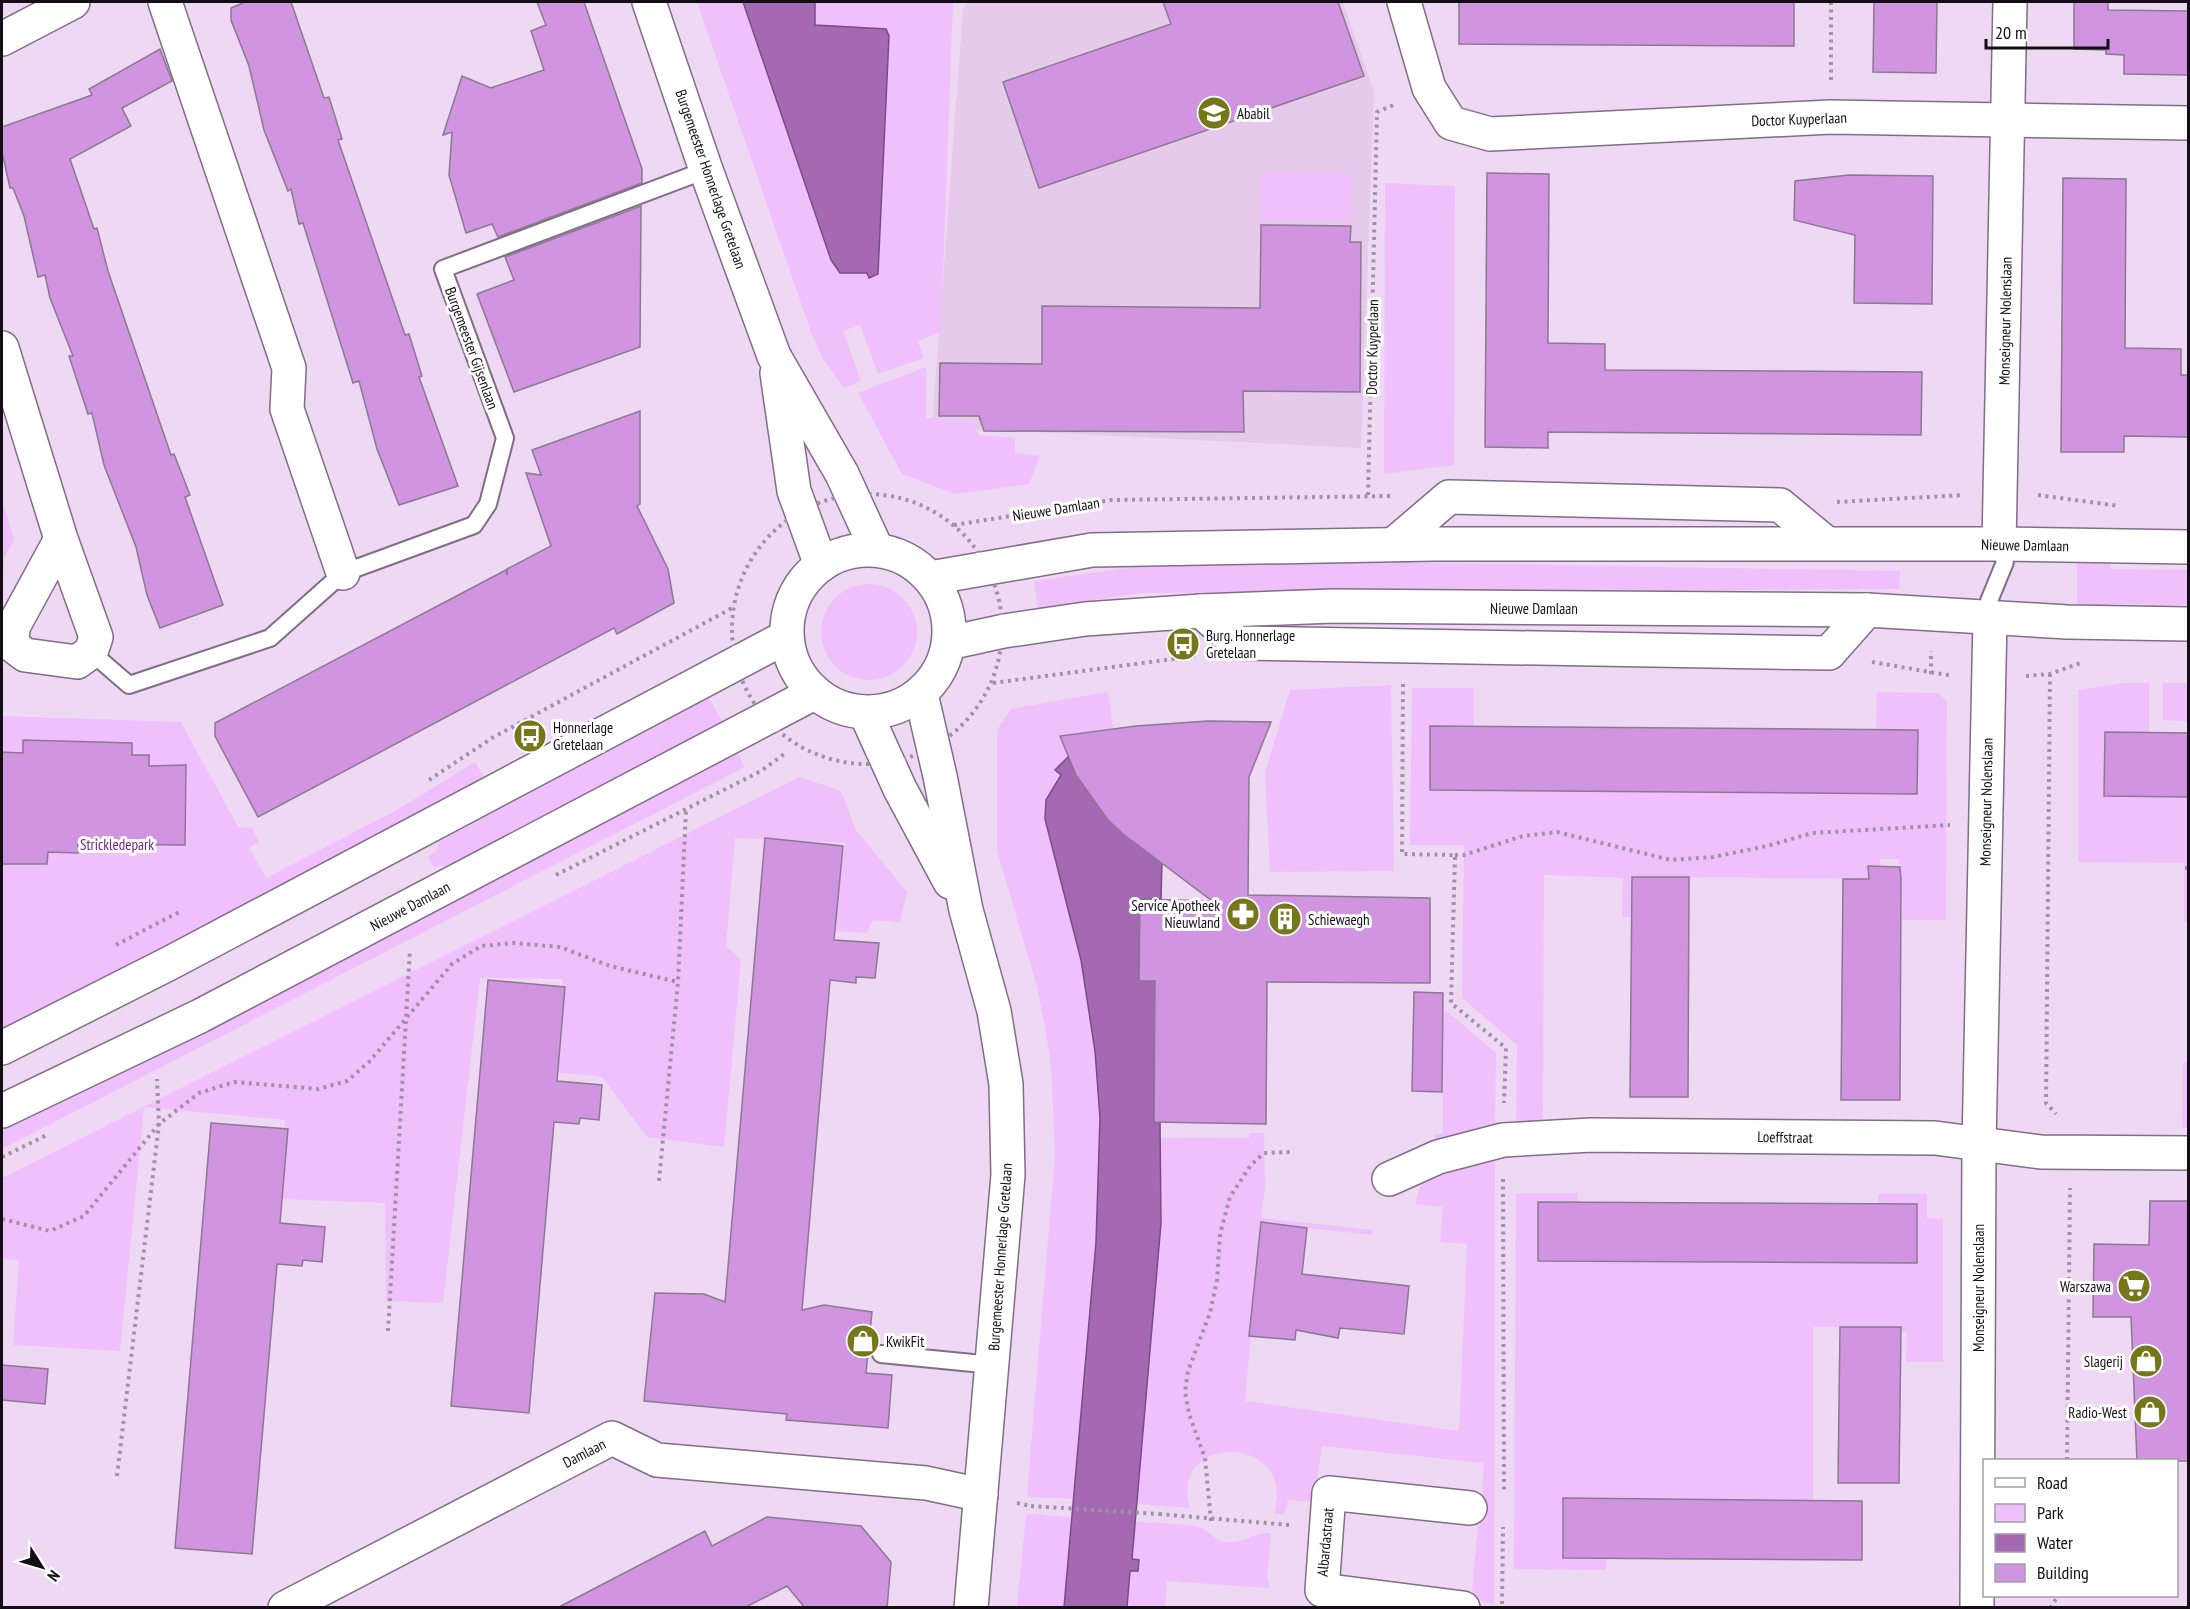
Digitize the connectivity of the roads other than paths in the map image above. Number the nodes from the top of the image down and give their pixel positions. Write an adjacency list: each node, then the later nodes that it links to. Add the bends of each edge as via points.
1 (73, 2): 6 (street)
2 (165, 2): 19 (street, via 289,368 287,409)
3 (649, 2): 9 (street, Burgemeester Honnerlage Gretelaan)
4 (1404, 2): 7 (street, Doctor Kuyperlaan, via 1429,88 1452,123 1490,134 1831,117)
5 (2010, 2): 7 (street, Monseigneur Nolenslaan)
6 (2, 39)
7 (2008, 121): 8 (street, Doctor Kuyperlaan); 15 (street, Monseigneur Nolenslaan)
8 (2188, 123)
9 (706, 170): 11 (street, Burgemeester Honnerlage Gretelaan); 19 (lane, Burgemeester Gijsenlaan, via 443,269 505,438 488,504 474,525)
10 (2, 348): 12 (street)
11 (774, 356): 17 (street, Burgemeester Honnerlage Gretelaan, via 842,474); 18 (street, Burgemeester Honnerlage Gretelaan, via 794,491)
12 (61, 539): 27 (street, via 96,637); 27 (street, via 13,627 12,645 25,655 77,662)
13 (1826, 543): 14 (street, Nieuwe Damlaan); 14 (street, via 1780,505 1449,497); 15 (street, Nieuwe Damlaan)
14 (1394, 544): 20 (street, Nieuwe Damlaan, via 1092,550)
15 (1999, 544): 16 (street, Nieuwe Damlaan); 23 (lane, Monseigneur Nolenslaan, via 2005,562 1989,601)
16 (2188, 547)
17 (877, 550): 18 (street, via 857,550); 20 (street, via 915,564)
18 (820, 565): 25 (street, via 794,597)
19 (343, 573): 27 (lane, Burgemeester Gijsenlaan, via 270,638 129,685)
20 (930, 578): 26 (street, via 942,597 949,620)
21 (1867, 610): 22 (street, Nieuwe Damlaan, via 1333,606); 22 (street, via 1829,652 1237,643); 23 (street, Nieuwe Damlaan)
22 (1201, 611): 26 (street, Nieuwe Damlaan, via 1085,619)
23 (1990, 618): 24 (street, Nieuwe Damlaan); 34 (street, Monseigneur Nolenslaan)
24 (2188, 624)
25 (786, 638): 28 (street, via 790,658); 32 (street)
26 (949, 643): 29 (street, via 939,672)
27 (91, 652)
28 (814, 693): 30 (street, via 838,708); 33 (street, Nieuwe Damlaan, via 200,1016)
29 (921, 694): 30 (street, via 895,709); 31 (street, Burgemeester Honnerlage Gretelaan)
30 (866, 714): 31 (street, Burgemeester Honnerlage Gretelaan, via 900,789)
31 (966, 910): 38 (street, Burgemeester Honnerlage Gretelaan, via 994,1011 1006,1084 1008,1175)
32 (2, 1048)
33 (2, 1111)
34 (1979, 1145): 35 (street, Loeffstraat, via 2041,1152); 36 (street, Loeffstraat, via 1935,1138 1603,1135 1503,1140 1438,1157); 44 (street, Monseigneur Nolenslaan)
35 (2188, 1153)
36 (1389, 1179)
37 (881, 1354): 38 (lane)
38 (993, 1365): 39 (street, Burgemeester Honnerlage Gretelaan)
39 (981, 1495): 41 (street, Damlaan, via 926,1483 657,1460 612,1438); 42 (street, Burgemeester Honnerlage Gretelaan)
40 (1470, 1508): 43 (street, Albardastraat, via 1329,1493 1322,1590)
41 (285, 1608)
42 (971, 1608)
43 (1463, 1608)
44 (1977, 1608)

